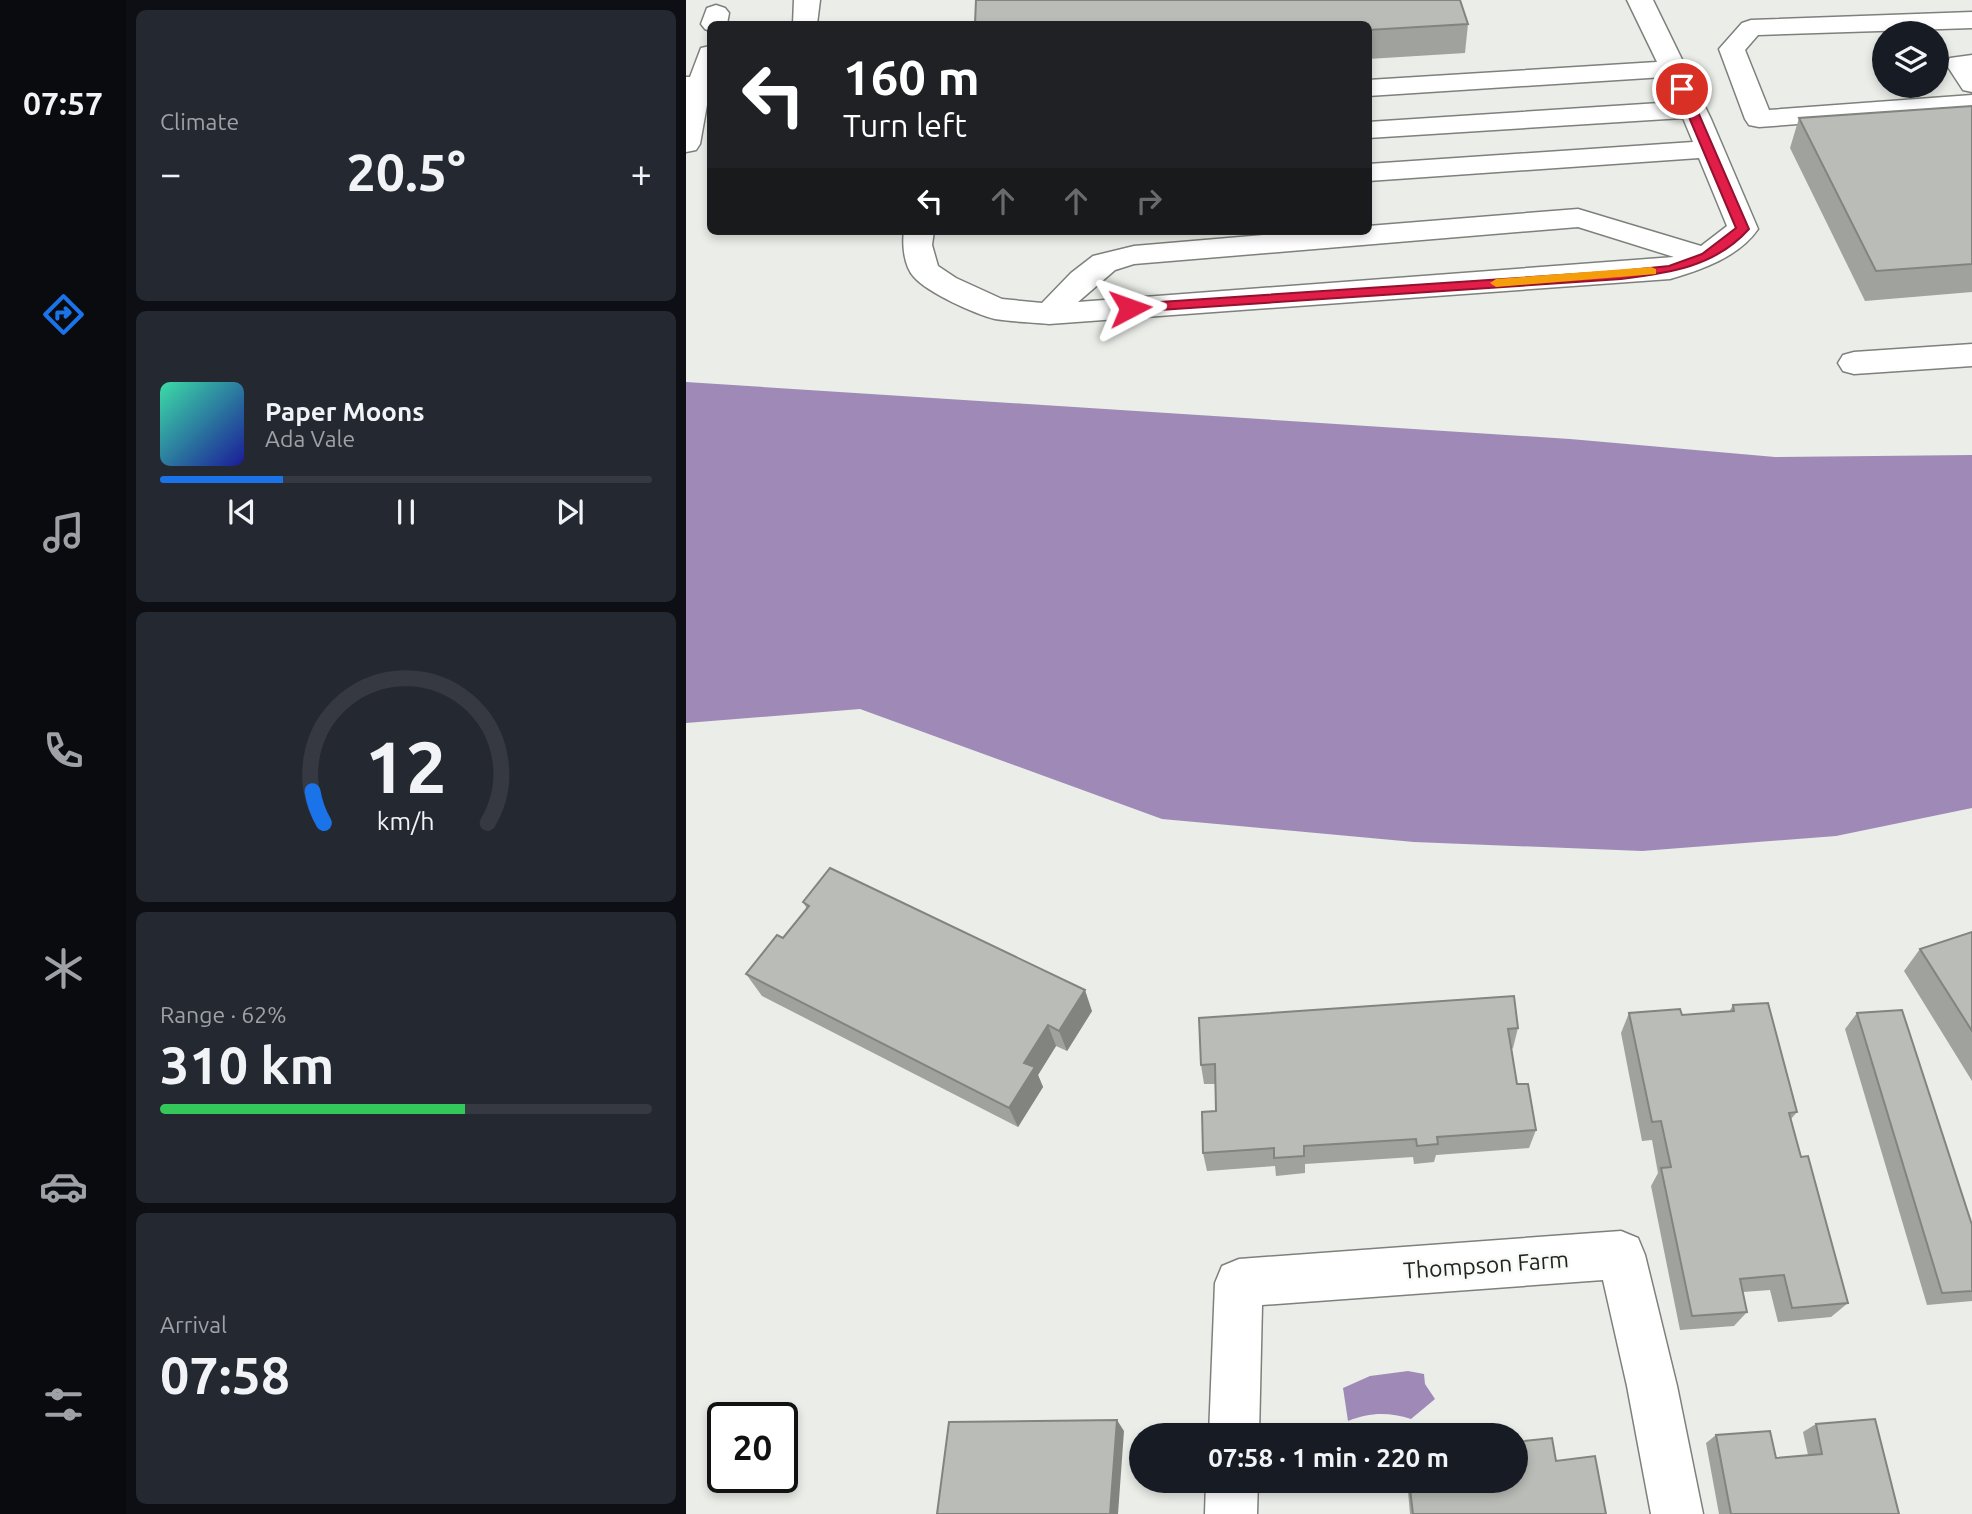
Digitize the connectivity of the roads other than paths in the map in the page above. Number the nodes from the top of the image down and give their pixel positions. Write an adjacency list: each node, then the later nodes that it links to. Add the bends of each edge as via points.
1 (807, 0): 5 (street)
2 (1640, 0): 9 (street)
3 (1821, 0): 6 (street)
4 (1972, 20): 6 (street)
5 (805, 21)
6 (1835, 25): 13 (street, via 1751,28 1732,49 1759,119)
7 (1972, 63): 10 (street, via 1959,64)
8 (707, 67): 11 (street)
9 (1672, 69): 12 (street); 14 (street)
10 (1972, 84)
11 (692, 86): 16 (street)
12 (1372, 89)
13 (1972, 103)
14 (1692, 109): 15 (street); 17 (street)
15 (1372, 130)
16 (686, 144)
17 (1709, 149): 18 (street); 20 (street, via 1743,229)
18 (1372, 173)
19 (918, 235): 21 (street, via 925,271 945,285 997,309)
20 (1706, 257): 21 (street, via 1670,269 1621,275); 21 (street, via 1578,218 1134,255 1104,263)
21 (1049, 314)
22 (1972, 355): 23 (street)
23 (1854, 363)
24 (1234, 1423): 27 (street, Thompson Farm, via 1239,1283 1621,1255)
25 (1232, 1493): 26 (street)
26 (1231, 1514)
27 (1677, 1514)

